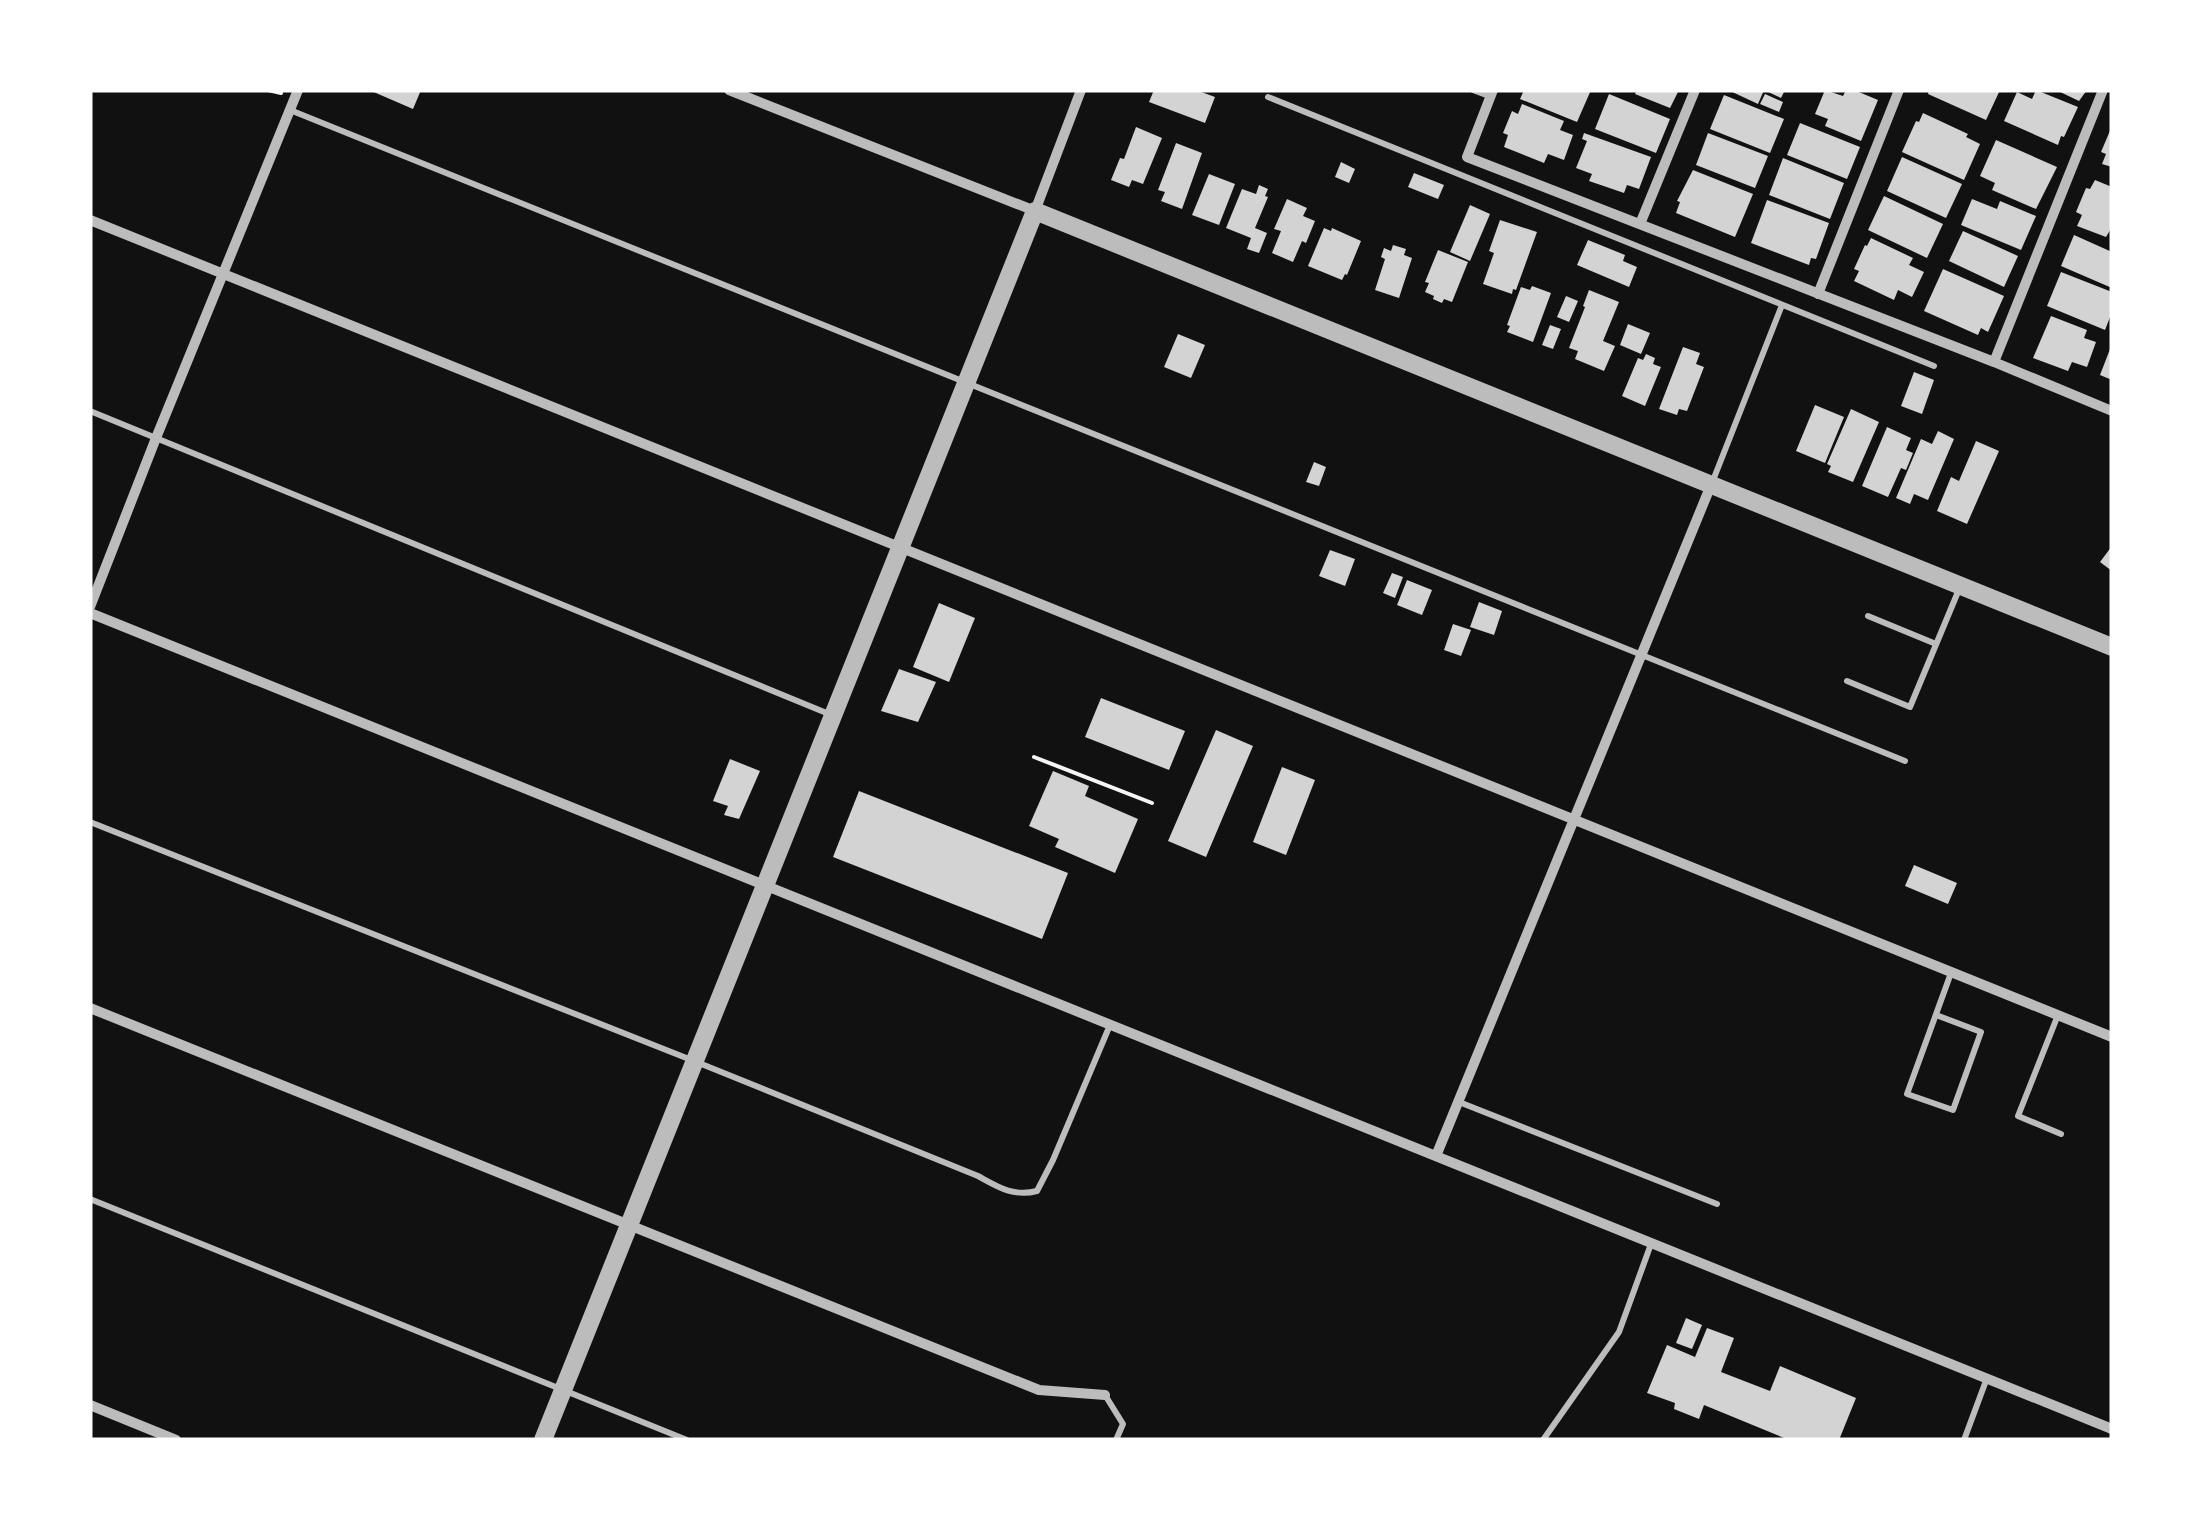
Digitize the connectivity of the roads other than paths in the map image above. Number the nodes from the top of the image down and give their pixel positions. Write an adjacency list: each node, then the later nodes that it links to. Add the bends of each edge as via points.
1 (298, 90): 10 (street)
2 (729, 90): 11 (street)
3 (1081, 90): 11 (street)
4 (1473, 90): 8 (lane)
5 (1695, 90): 13 (street)
6 (1899, 90): 15 (street)
7 (2102, 90): 17 (street)
8 (1492, 94): 13 (street, via 1467,156)
9 (1268, 97): 16 (lane)
10 (290, 110): 14 (street); 19 (lane)
11 (1035, 211): 19 (street); 23 (street)
12 (90, 220): 14 (street)
13 (1640, 224): 15 (street)
14 (222, 274): 22 (street); 24 (street)
15 (1818, 294): 17 (street)
16 (1782, 304): 18 (lane); 23 (lane)
17 (1994, 362): 21 (street)
18 (1934, 366)
19 (966, 382): 24 (street); 30 (lane)
20 (90, 411): 22 (lane)
21 (2112, 411)
22 (156, 438): 26 (street); 32 (lane)
23 (1711, 484): 25 (street); 30 (street)
24 (900, 546): 32 (street); 34 (street)
25 (1960, 586): 28 (lane); 29 (street)
26 (90, 610): 36 (street)
27 (1868, 616): 28 (lane)
28 (1936, 644): 31 (lane, via 1910,706)
29 (2112, 647)
30 (1641, 655): 33 (lane); 34 (street)
31 (1847, 681)
32 (832, 715): 36 (street)
33 (1905, 761)
34 (1573, 821): 37 (street); 44 (street)
35 (90, 822): 43 (lane)
36 (764, 885): 41 (street); 43 (street)
37 (1952, 972): 39 (street); 40 (lane)
38 (90, 1008): 49 (street)
39 (2058, 1015): 42 (street); 45 (lane, via 2018,1116)
40 (1936, 1016): 40 (lane, via 1907,1094 1954,1110 1981,1032)
41 (1110, 1024): 43 (lane, via 1037,1192 1024,1194); 46 (street)
42 (2112, 1037)
43 (694, 1060): 49 (street)
44 (1458, 1101): 46 (street); 48 (lane)
45 (2061, 1134)
46 (1436, 1156): 50 (street)
47 (90, 1199): 52 (lane)
48 (1717, 1204)
49 (628, 1225): 52 (street); 53 (street, via 1039,1390)
50 (1652, 1243): 51 (street); 60 (lane, via 1619,1332)
51 (1987, 1378): 55 (street); 61 (lane)
52 (563, 1390): 57 (street); 58 (lane)
53 (1105, 1394): 59 (lane, via 1123,1424)
54 (90, 1406): 56 (street)
55 (2112, 1428)
56 (176, 1440)
57 (543, 1440)
58 (688, 1440)
59 (1116, 1440)
60 (1543, 1440)
61 (1964, 1440)

